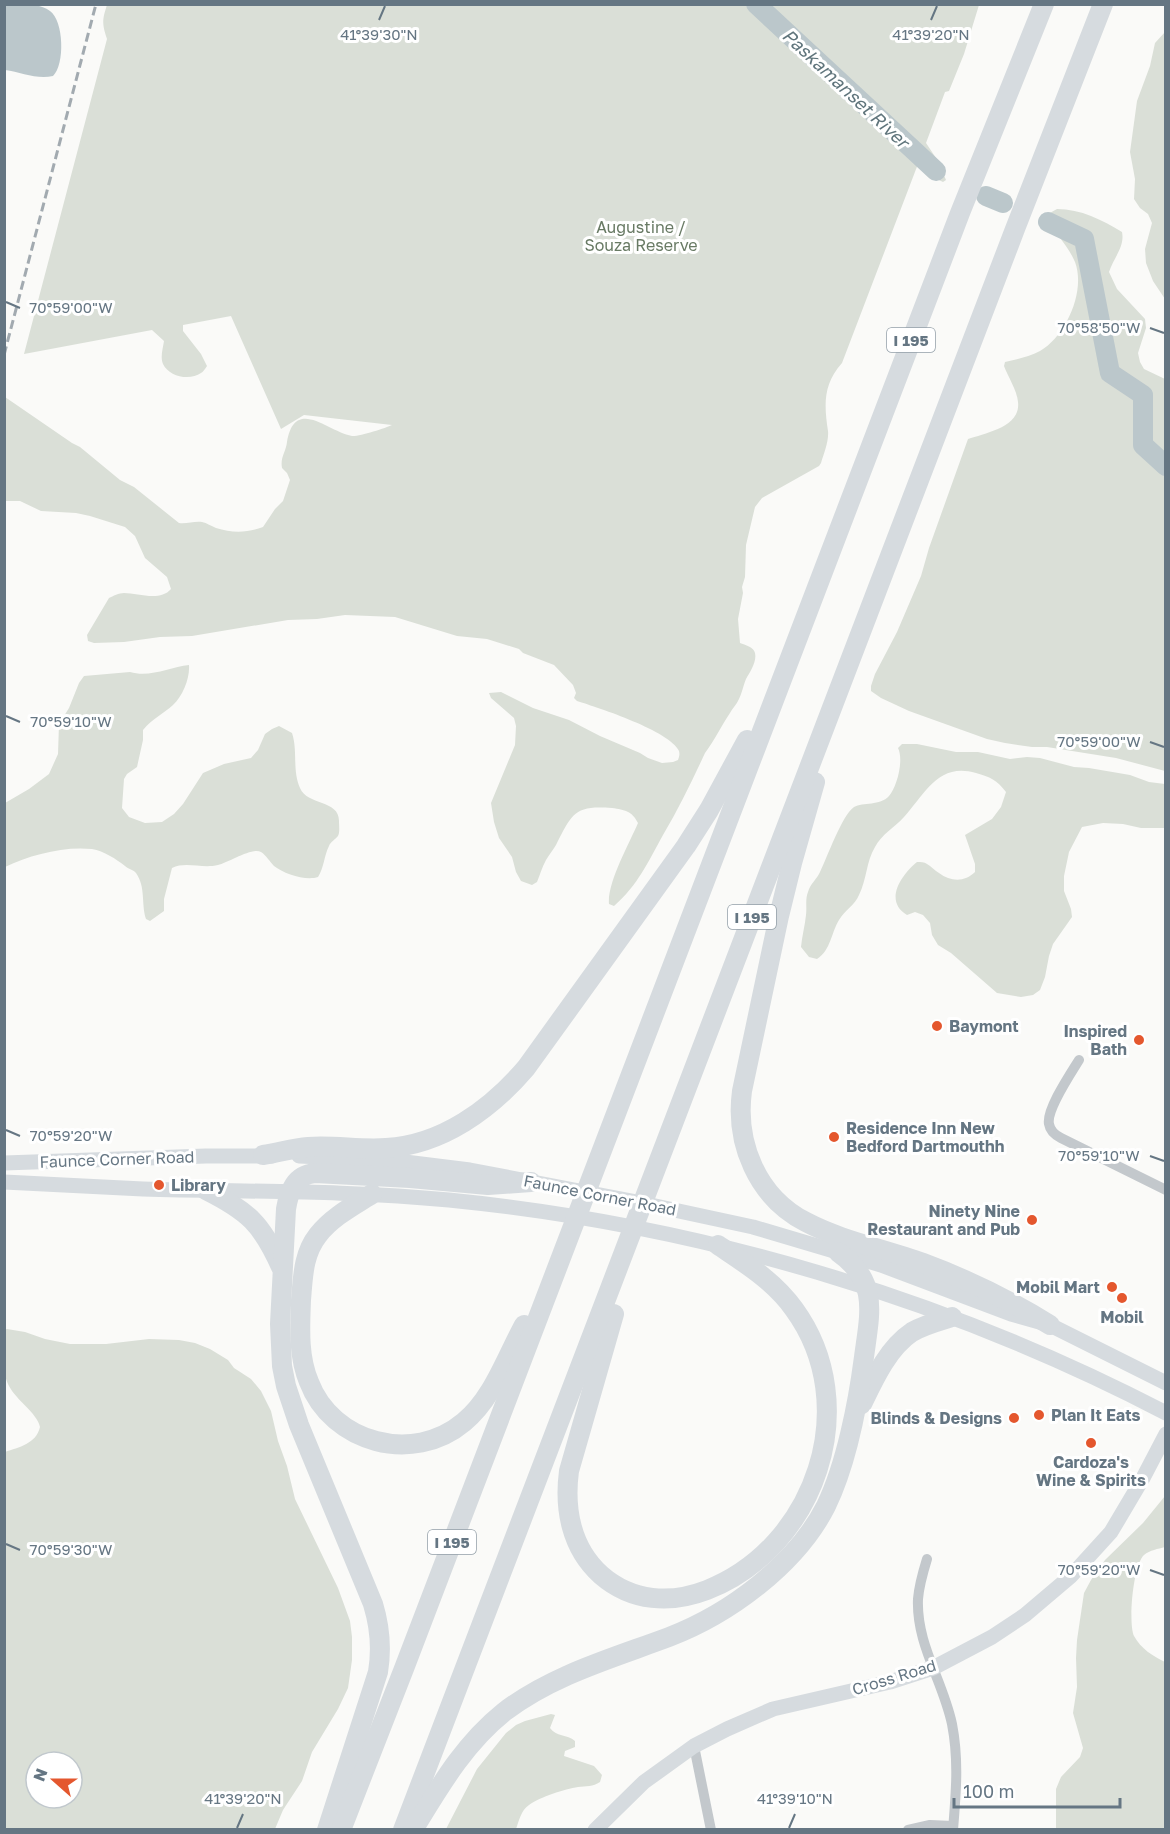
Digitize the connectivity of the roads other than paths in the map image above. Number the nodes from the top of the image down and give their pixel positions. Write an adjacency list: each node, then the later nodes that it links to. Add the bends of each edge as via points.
1 (1044, 4): 3 (highway, I 195)
2 (1103, 4): 4 (highway, I 195)
3 (782, 678): 6 (highway, via 686,846 526,1068 496,1100 449,1130 401,1147 309,1147); 19 (highway, I 195)
4 (829, 715): 16 (highway, I 195); 23 (highway, via 779,916 742,1091 742,1132 750,1160 769,1192 803,1221 961,1278 1015,1303)
5 (1079, 1060): 13 (street, via 1050,1111 1048,1122 1052,1131)
6 (263, 1155): 7 (main road, Faunce Corner Road); 10 (main road, Faunce Corner Road, via 430,1164)
7 (57, 1162): 8 (main road, Faunce Corner Road); 11 (main road)
8 (4, 1163)
9 (4, 1182): 11 (main road, Faunce Corner Road)
10 (531, 1182): 14 (highway, via 488,1185 315,1173 302,1176); 18 (main road, Faunce Corner Road, via 675,1209)
11 (60, 1184): 12 (main road, Faunce Corner Road)
12 (206, 1190): 14 (main road, Faunce Corner Road); 20 (highway, via 238,1207 253,1221 267,1238)
13 (1166, 1190)
14 (290, 1191): 15 (main road, Faunce Corner Road); 20 (highway)
15 (372, 1194): 17 (main road, Faunce Corner Road, via 542,1211); 19 (highway, via 335,1218 311,1245 303,1276 300,1337 308,1380 321,1404 338,1423 372,1440 407,1444 430,1440 454,1430 472,1414 489,1392)
16 (628, 1244): 17 (highway, via 615,1312 572,1458 568,1508 574,1536 594,1569 625,1591 660,1599 687,1597 713,1587 762,1558 806,1501 824,1443 824,1378 809,1333 766,1278); 34 (highway, I 195)
17 (718, 1245): 21 (main road, Faunce Corner Road)
18 (838, 1252): 21 (highway, via 860,1272); 23 (main road, Faunce Corner Road)
19 (562, 1254): 33 (highway, I 195)
20 (282, 1270): 32 (highway, via 280,1324 286,1386 298,1425 374,1604 380,1633 376,1679)
21 (867, 1287): 22 (main road, Faunce Corner Road); 26 (highway, via 864,1358)
22 (952, 1317): 25 (main road, Faunce Corner Road, via 1059,1360); 26 (highway, via 922,1327 904,1340 881,1368)
23 (1050, 1325): 24 (main road, Faunce Corner Road)
24 (1166, 1383)
25 (1166, 1413)
26 (852, 1425): 35 (highway, via 826,1506 810,1533 783,1563 735,1602 704,1620 556,1681 510,1708 457,1760)
27 (1166, 1434): 29 (main road, Cross Road, via 1121,1518 1071,1576 1008,1627)
28 (927, 1559): 29 (street, via 918,1609)
29 (933, 1668): 30 (main road, Cross Road, via 773,1709); 31 (street, via 949,1711 956,1748)
30 (694, 1746): 36 (main road, Cross Road, via 644,1782); 37 (street)
31 (953, 1828): 38 (street, via 930,1825)
32 (327, 1830)
33 (341, 1830)
34 (403, 1830)
35 (413, 1830)
36 (596, 1830)
37 (711, 1830)
38 (908, 1830)

